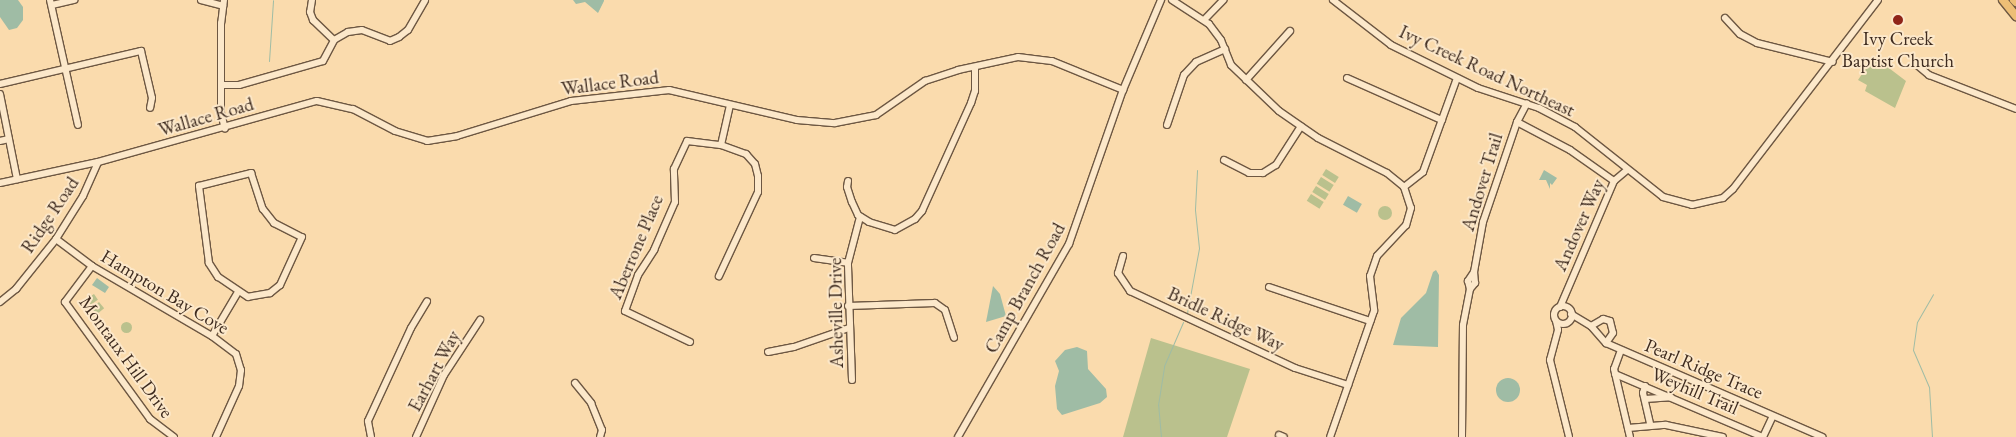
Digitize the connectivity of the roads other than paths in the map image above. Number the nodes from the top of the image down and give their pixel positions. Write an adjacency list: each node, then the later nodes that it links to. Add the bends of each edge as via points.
1 (74, 0): 11 (street)
2 (200, 0): 12 (street)
3 (312, 0): 17 (street, via 310,12 313,20)
4 (425, 0): 17 (street, via 408,30 399,38 390,41 362,30 348,32)
5 (1161, 0): 28 (street, Camp Branch Road)
6 (1172, 0): 15 (street)
7 (1223, 0): 15 (street)
8 (1333, 0): 24 (street, Ivy Creek Road Northeast, via 1392,45)
9 (1878, 0): 19 (street, Ivy Creek Road Northeast)
10 (2003, 0): 13 (main road)
11 (51, 3): 22 (street)
12 (224, 3): 27 (street)
13 (2016, 16)
14 (1725, 18): 19 (street, via 1740,34 1757,43)
15 (1204, 20): 18 (street)
16 (1290, 31): 25 (street)
17 (334, 40): 27 (street, via 323,61 238,85)
18 (1225, 49): 25 (street, via 1231,65); 37 (street, via 1196,62 1184,75)
19 (1832, 62): 45 (street, Ivy Creek Road Northeast, via 1723,198 1692,206 1674,203)
20 (1917, 65): 33 (street, via 1929,75)
21 (974, 68): 28 (street, Wallace Road, via 1018,57 1036,58); 31 (street, Wallace Road, via 914,86 889,108 858,120 835,124); 51 (street, via 975,91 922,212 895,230 879,228)
22 (65, 69): 26 (street); 32 (street, via 141,51 152,98); 36 (street)
23 (1347, 78): 34 (street)
24 (1457, 78): 30 (street, Ivy Creek Road Northeast); 34 (street)
25 (1246, 80): 38 (street)
26 (0, 84)
27 (222, 85): 39 (street, via 221,113)
28 (1123, 90): 95 (street, Camp Branch Road, via 1069,244)
29 (0, 94): 40 (street)
30 (1527, 103): 35 (street, Andover Trail); 45 (street, Ivy Creek Road Northeast, via 1575,127)
31 (730, 106): 39 (street, Wallace Road, via 669,90 571,100 457,136 427,141 395,130 353,109 317,101); 42 (street)
32 (150, 108)
33 (2016, 109)
34 (1442, 120): 50 (street, via 1423,172)
35 (1517, 122): 48 (street, via 1570,150); 97 (street, Andover Trail, via 1483,222 1474,272 1468,281 1470,288 1463,325)
36 (78, 125)
37 (1167, 125)
38 (1301, 126): 43 (street, via 1276,165 1263,173 1249,173); 50 (street, via 1387,173)
39 (225, 128): 44 (street, Wallace Road)
40 (9, 139): 41 (street); 46 (street)
41 (0, 141)
42 (721, 145): 57 (street, Aberrone Place, via 746,154 755,164 758,192); 76 (street, Aberrone Place, via 687,140 674,170 675,202 654,250 638,275 625,311)
43 (1224, 160)
44 (98, 162): 46 (street, Wallace Road); 52 (street, Ridge Road, via 83,196)
45 (1627, 170): 48 (street, Andover Way)
46 (17, 179): 49 (street, Wallace Road)
47 (848, 180): 51 (street, via 847,187)
48 (1614, 181): 60 (street, Andover Way, via 1573,273)
49 (0, 183)
50 (1404, 187): 68 (street, via 1411,208 1406,225 1377,256 1370,276 1374,311)
51 (860, 216): 55 (street, Asheville Drive)
52 (56, 239): 56 (street, Hampton Bay Cove); 62 (street, Ridge Road, via 16,288)
53 (1123, 256): 83 (street, Bridle Ridge Way, via 1118,273 1130,291 1295,368)
54 (814, 258): 55 (street)
55 (848, 263): 63 (street, Asheville Drive)
56 (92, 266): 74 (street, Hampton Bay Cove); 90 (street, Montaux Hill Drive, via 65,302 150,419)
57 (718, 276)
58 (1269, 286): 68 (street)
59 (238, 292): 59 (street, via 218,277 209,263 199,186 251,173 263,209 274,223 302,237 280,284 270,293 248,298); 74 (street)
60 (1566, 298): 64 (street, Andover Way); 65 (street, Andover Way)
61 (427, 301): 92 (street, via 368,421)
62 (0, 302)
63 (848, 306): 72 (street, Asheville Drive); 75 (street, via 935,303 945,310)
64 (1560, 307): 65 (street); 69 (street, Andover Way, via 1554,312)
65 (1570, 311): 67 (street, Pearl Ridge Trace); 70 (street)
66 (480, 320): 93 (street, Earhart Way, via 444,374)
67 (1580, 320): 70 (street); 71 (street, Pearl Ridge Trace)
68 (1370, 321): 83 (street)
69 (1556, 321): 70 (street); 73 (street)
70 (1567, 322): 73 (street)
71 (1591, 326): 77 (street, Pearl Ridge Trace); 77 (street, via 1603,320 1610,321 1614,329)
72 (849, 328): 79 (street, via 794,347); 81 (street, Asheville Drive)
73 (1558, 330): 98 (street, via 1550,360)
74 (212, 336): 91 (street, Hampton Bay Cove, via 236,354 241,370 239,386)
75 (954, 338)
76 (690, 342)
77 (1606, 343): 78 (street, Pearl Ridge Trace)
78 (1621, 350): 80 (street); 87 (street, Pearl Ridge Trace)
79 (768, 352)
80 (1615, 374): 84 (street, Weyhill Trail); 89 (street)
81 (852, 380)
82 (575, 383): 94 (street, via 591,403 602,430)
83 (1348, 385): 96 (street)
84 (1645, 386): 85 (street, Weyhill Trail); 86 (street)
85 (1671, 397): 86 (street); 101 (street, Weyhill Trail)
86 (1645, 399): 88 (street)
87 (1773, 416): 101 (street, Weyhill Trail); 102 (street, Pearl Ridge Trace)
88 (1650, 424): 89 (street, Weyhill Trail); 100 (street, Weyhill Trail)
89 (1628, 428): 99 (street)
90 (174, 437)
91 (216, 437)
92 (371, 437)
93 (416, 437)
94 (600, 437)
95 (958, 437)
96 (1330, 437)
97 (1462, 437)
98 (1569, 437)
99 (1630, 437)
100 (1723, 437)
101 (1763, 437)
102 (1822, 437)

